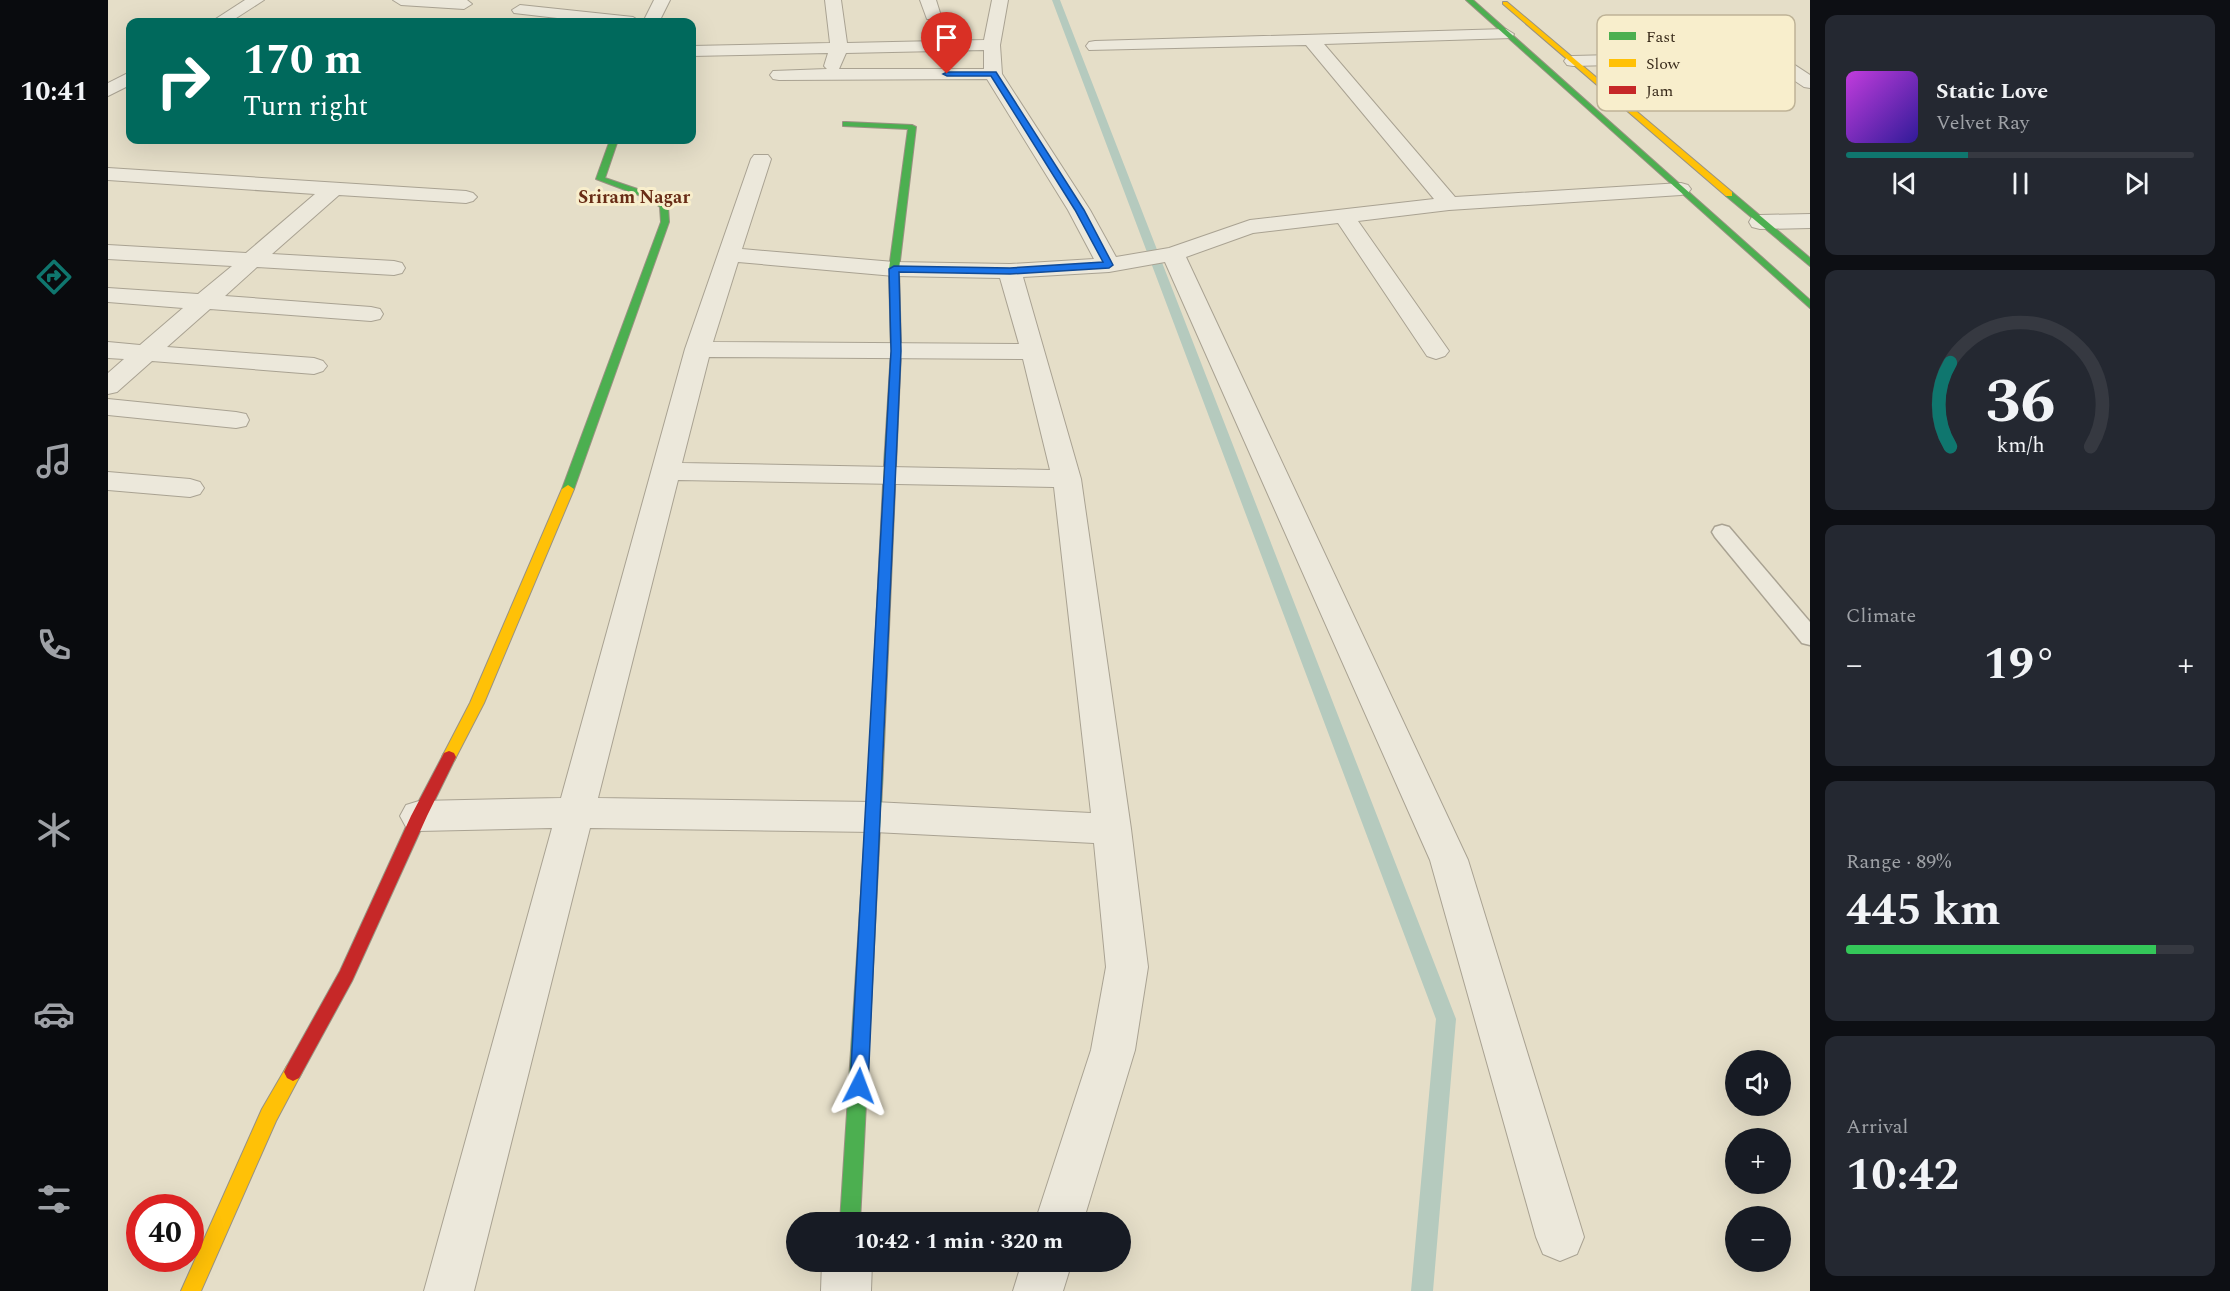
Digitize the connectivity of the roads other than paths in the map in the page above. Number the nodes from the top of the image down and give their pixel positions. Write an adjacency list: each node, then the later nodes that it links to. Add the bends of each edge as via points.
1 (255, 0): 10 (street)
2 (401, 0): 8 (street)
3 (662, 0): 12 (street)
4 (834, 0): 17 (street)
5 (1000, 0): 15 (street)
6 (1469, 0): 13 (street)
7 (1502, 0): 21 (street)
8 (464, 4)
9 (520, 10): 11 (street)
10 (226, 18)
11 (595, 18)
12 (653, 18)
13 (1506, 34): 14 (street); 37 (street)
14 (1311, 40): 16 (street); 39 (street)
15 (993, 45): 17 (street); 24 (street)
16 (1095, 46)
17 (839, 47): 18 (street); 26 (street)
18 (696, 51)
19 (1795, 55): 20 (street)
20 (1800, 55)
21 (1573, 60): 22 (street); 28 (street)
22 (1597, 60)
23 (1795, 73): 29 (street)
24 (993, 74): 26 (street); 48 (street)
25 (779, 75): 26 (street)
26 (831, 75)
27 (126, 80): 30 (street)
28 (1597, 81)
29 (1810, 83)
30 (108, 91)
31 (1632, 111): 42 (street)
32 (846, 124): 50 (street, via 912,127)
33 (613, 144): 74 (street, via 600,179 652,197 664,206 665,222 580,460 477,703)
34 (761, 159): 44 (street)
35 (108, 174): 36 (street)
36 (333, 189): 38 (street); 46 (street)
37 (1681, 189): 39 (street); 54 (street)
38 (466, 197)
39 (1449, 204): 40 (street)
40 (1344, 216): 45 (street, via 1250,227); 59 (street)
41 (1810, 221): 42 (street)
42 (1760, 222): 47 (street)
43 (108, 252): 46 (street)
44 (730, 255): 50 (street); 56 (street)
45 (1168, 255): 48 (street); 79 (street, via 1449,860)
46 (252, 260): 49 (street); 53 (street)
47 (1810, 263)
48 (1109, 265): 51 (street)
49 (394, 268)
50 (894, 269): 51 (street); 58 (street)
51 (1010, 271): 60 (street)
52 (108, 295): 53 (street)
53 (204, 302): 55 (street); 61 (street)
54 (1810, 305)
55 (371, 314)
56 (698, 349): 58 (street); 66 (street)
57 (108, 350): 61 (street)
58 (896, 351): 60 (street); 67 (street)
59 (1436, 351)
60 (1034, 352): 68 (street)
61 (146, 353): 62 (street); 63 (street)
62 (314, 366)
63 (108, 386)
64 (108, 407): 65 (street)
65 (237, 420)
66 (666, 471): 67 (street); 73 (street)
67 (890, 475): 68 (street); 75 (street)
68 (1067, 479): 76 (street)
69 (108, 481): 70 (street)
70 (189, 488)
71 (1722, 532): 72 (lane)
72 (1810, 637)
73 (575, 813): 74 (street); 75 (street); 83 (street)
74 (419, 816): 82 (street, via 346,976 269,1115)
75 (874, 817): 76 (street); 77 (street)
76 (1112, 829): 78 (street, via 1127,967 1113,1050)
77 (851, 1212)
78 (1062, 1212)
79 (1560, 1237)
80 (847, 1272): 84 (street)
81 (1044, 1272): 85 (street)
82 (191, 1291)
83 (449, 1291)
84 (846, 1291)
85 (1038, 1291)

